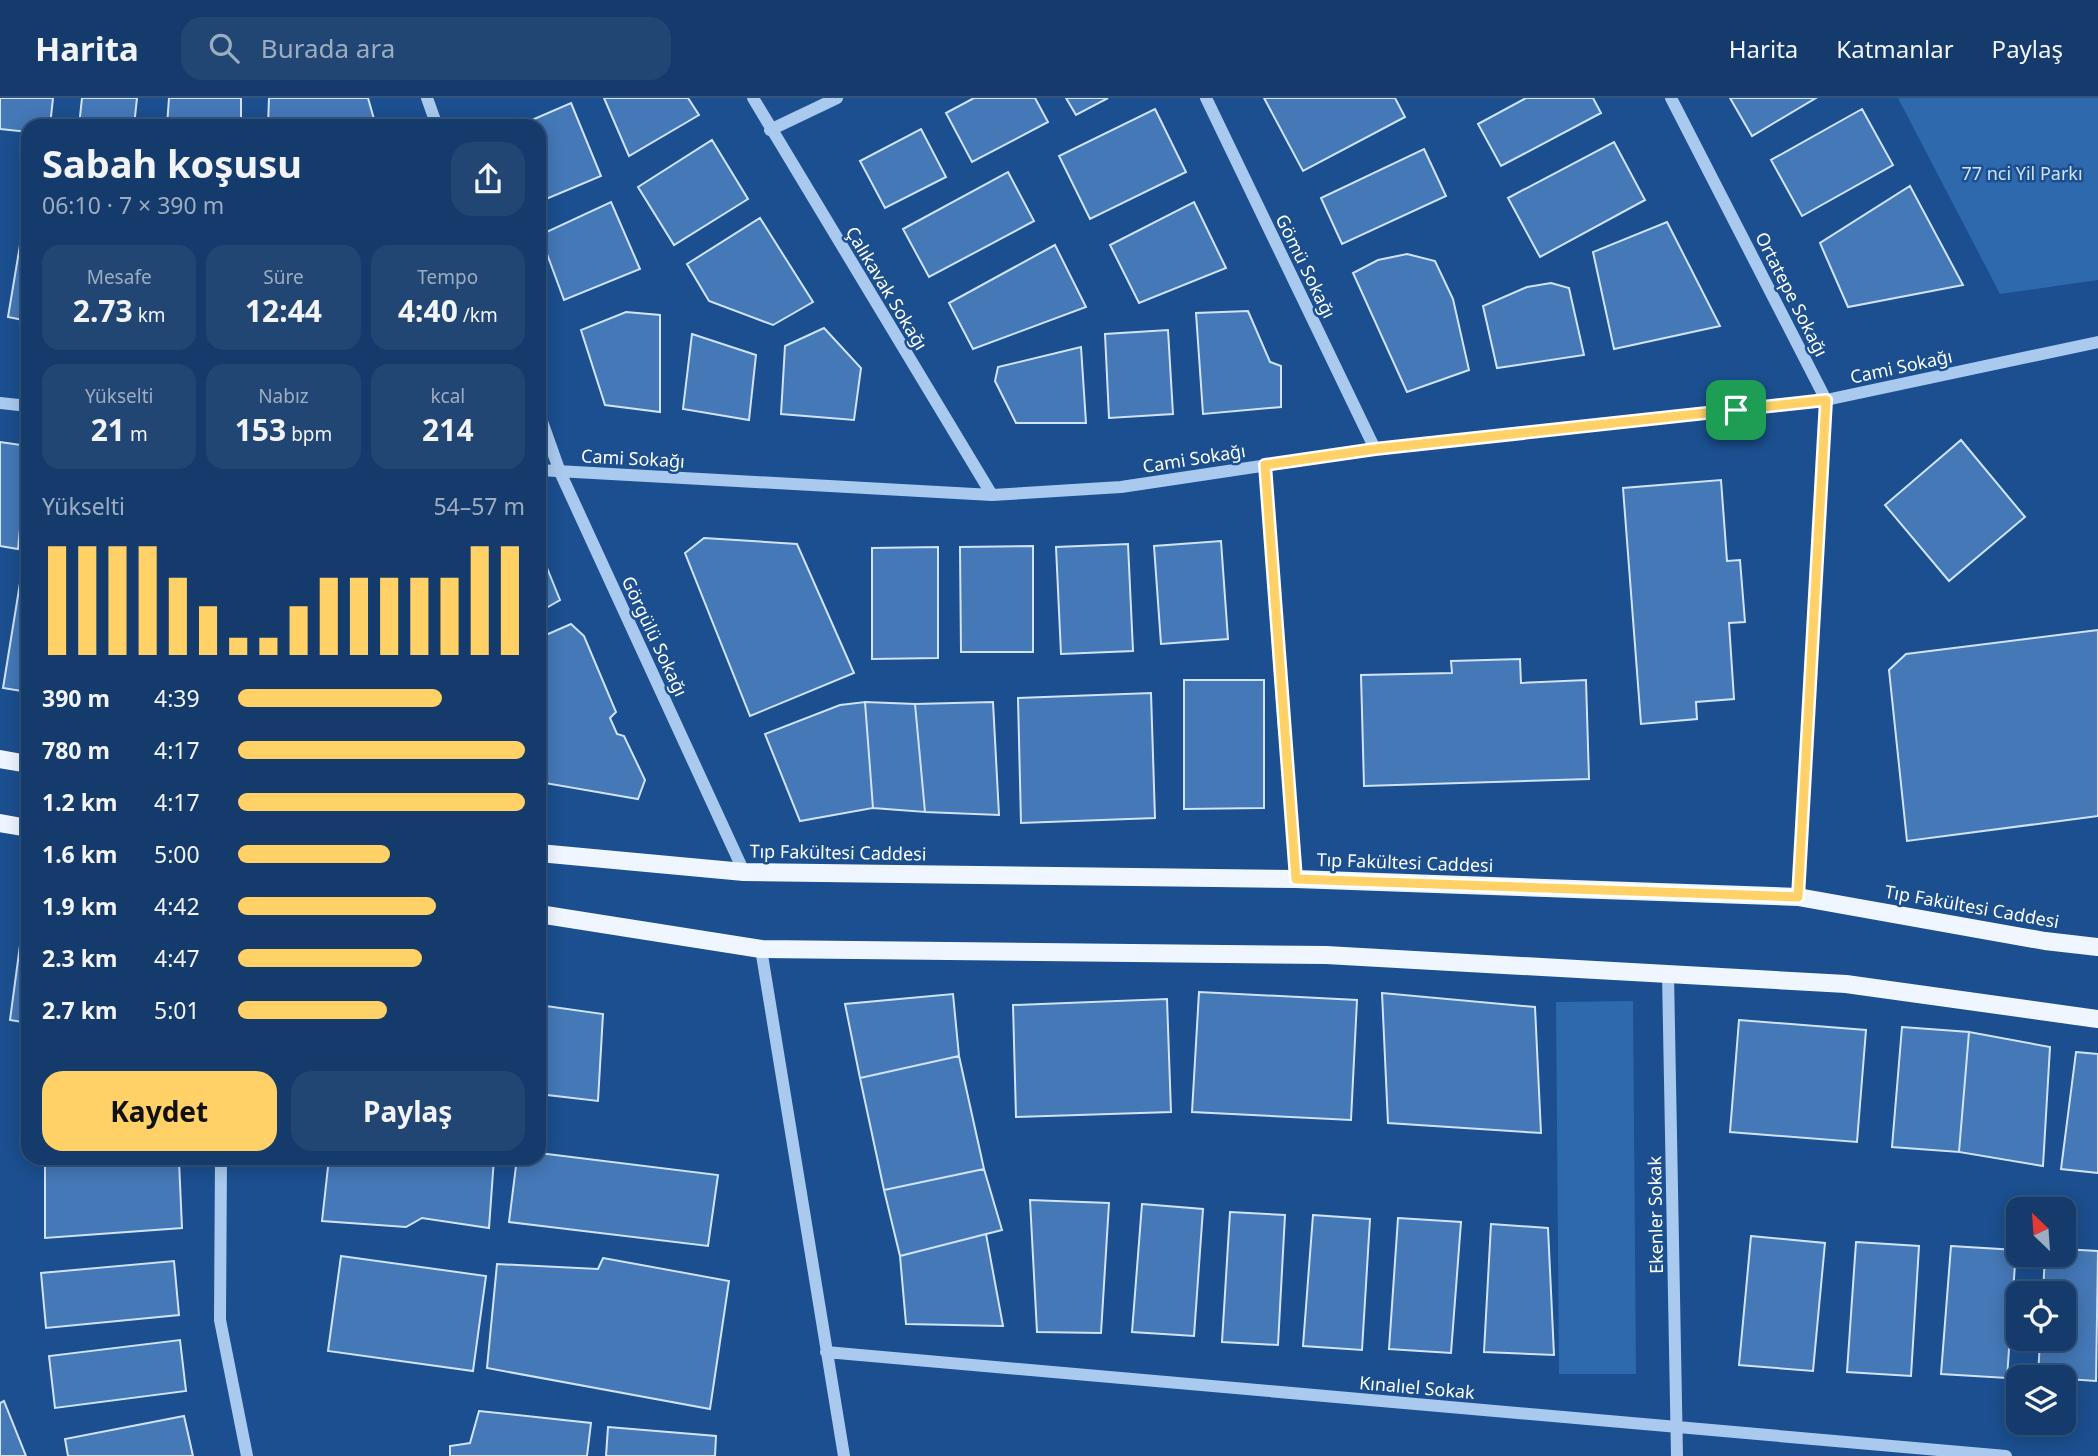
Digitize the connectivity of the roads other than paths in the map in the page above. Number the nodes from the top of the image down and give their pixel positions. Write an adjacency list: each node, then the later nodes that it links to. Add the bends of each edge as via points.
1 (427, 98): 6 (street)
2 (753, 98): 7 (street, Çalıkavak Sokağı)
3 (837, 98): 7 (street)
4 (1206, 98): 13 (street, Gömü Sokağı)
5 (1671, 98): 9 (street, Ortatepe Sokağı)
6 (434, 119)
7 (771, 130): 17 (street, Çalıkavak Sokağı)
8 (2098, 342): 9 (street, Cami Sokağı)
9 (1826, 400): 13 (street, Cami Sokağı); 25 (street)
10 (0, 403): 11 (street)
11 (21, 405)
12 (546, 433): 16 (street, Görgülü Sokağı)
13 (1375, 449): 14 (street, Cami Sokağı)
14 (1265, 465): 17 (street, Cami Sokağı, via 1121,487); 18 (street)
15 (546, 471): 16 (street, Cami Sokağı)
16 (560, 472): 17 (street, Cami Sokağı); 24 (street, Görgülü Sokağı)
17 (992, 495)
18 (1284, 728)
19 (0, 759): 20 (main road)
20 (21, 763)
21 (0, 823): 22 (main road)
22 (21, 827)
23 (546, 854): 24 (main road, Tıp Fakültesi Caddesi)
24 (744, 872): 25 (main road, Tıp Fakültesi Caddesi, via 1296,879)
25 (1798, 897): 27 (main road, Tıp Fakültesi Caddesi)
26 (546, 915): 28 (main road)
27 (2098, 947)
28 (761, 949): 29 (main road, via 1326,955); 32 (street)
29 (1668, 974): 30 (main road, via 1846,984); 33 (street, Ekenler Sokak)
30 (2098, 1019)
31 (221, 1165): 34 (street, via 220,1320)
32 (826, 1352): 33 (street, Kınalıel Sokak); 35 (street)
33 (1677, 1428): 36 (street, Ekenler Sokak); 37 (street, Kınalıel Sokak)
34 (247, 1456)
35 (844, 1456)
36 (1677, 1456)
37 (2006, 1456)

